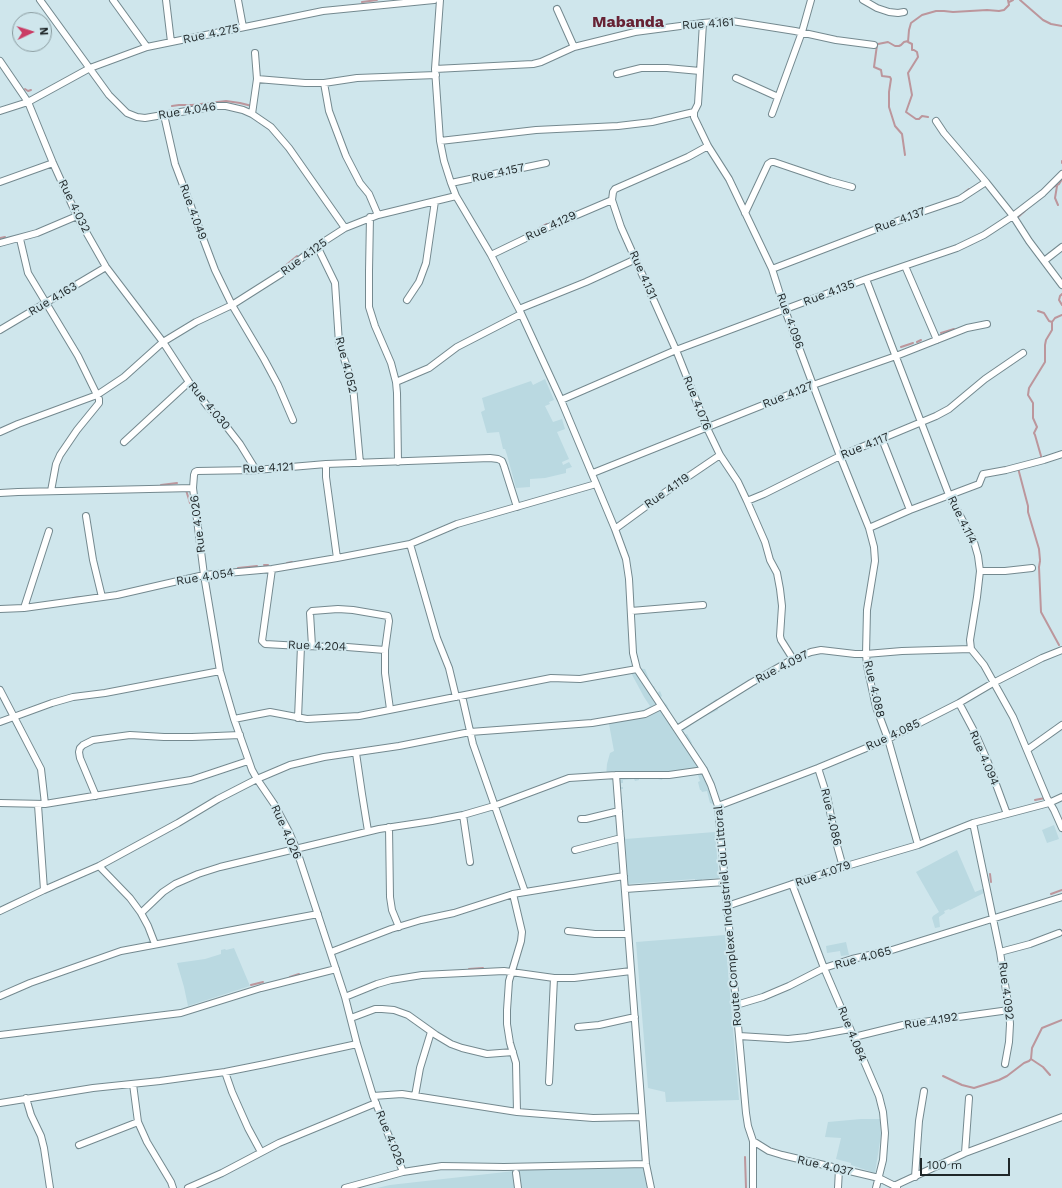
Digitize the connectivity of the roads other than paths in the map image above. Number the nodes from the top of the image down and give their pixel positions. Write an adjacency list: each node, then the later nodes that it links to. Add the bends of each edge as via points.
1 (40, 0): 20 (street, Rue 4.046)
2 (113, 0): 16 (street)
3 (166, 0): 14 (street)
4 (238, 0): 12 (street)
5 (434, 0): 12 (street, Rue 4.275, via 323,11)
6 (440, 0): 22 (street)
7 (811, 0): 13 (street)
8 (863, 0): 10 (street, via 889,12)
9 (557, 9): 17 (street)
10 (904, 12)
11 (703, 23): 13 (street, Rue 4.161, via 732,21); 17 (street, Rue 4.161, via 635,32); 21 (street)
12 (243, 27): 14 (street, Rue 4.275)
13 (802, 32): 15 (street, Rue 4.161); 27 (street)
14 (171, 42): 16 (street, Rue 4.275)
15 (874, 45)
16 (147, 47): 20 (street, Rue 4.275)
17 (574, 47): 22 (street, Rue 4.161, via 533,64)
18 (255, 53): 25 (street)
19 (0, 62): 28 (street, Rue 4.032)
20 (90, 68): 28 (street, Rue 4.275); 33 (street, Rue 4.046, via 127,113 141,118)
21 (700, 71): 23 (street, via 641,68); 30 (street, via 698,104)
22 (436, 72): 26 (street, Rue 4.161); 35 (street)
23 (617, 74)
24 (736, 78): 27 (street)
25 (257, 79): 26 (street, Rue 4.161, via 305,84); 31 (street)
26 (324, 83): 48 (street, via 329,111 346,156)
27 (778, 97): 32 (street)
28 (28, 102): 29 (street, Rue 4.275); 37 (street, Rue 4.032)
29 (0, 111)
30 (694, 112): 35 (street, via 652,122 536,130); 36 (street, Rue 4.096)
31 (252, 114): 33 (street, Rue 4.046, via 244,110 216,106); 52 (street, Rue 4.046, via 271,127 290,148)
32 (772, 114)
33 (164, 115): 67 (street, Rue 4.049, via 175,164 212,263)
34 (936, 121): 41 (street)
35 (440, 141): 42 (street)
36 (708, 146): 45 (street, via 674,164 615,189); 47 (street, Rue 4.096, via 729,179)
37 (53, 163): 40 (street); 49 (street, Rue 4.032)
38 (546, 163): 42 (street, Rue 4.157)
39 (1062, 174): 50 (street, Rue 4.135, via 1043,193)
40 (0, 182)
41 (986, 182): 50 (street); 62 (street, Rue 4.137, via 960,199)
42 (451, 183): 44 (street)
43 (852, 188): 47 (street, via 770,162)
44 (456, 196): 46 (street, Rue 4.125); 57 (street)
45 (612, 200): 57 (street, Rue 4.129); 58 (street, Rue 4.131)
46 (435, 201): 48 (street, Rue 4.125); 65 (street, via 426,263 419,282)
47 (745, 213): 62 (street, Rue 4.096)
48 (378, 214): 51 (street, Rue 4.125)
49 (77, 216): 53 (street); 61 (street, Rue 4.032)
50 (1013, 216): 59 (street); 60 (street, Rue 4.135, via 984,235 957,248)
51 (370, 217): 52 (street, Rue 4.125); 78 (street, via 369,307)
52 (345, 228): 55 (street, Rue 4.125)
53 (20, 238): 54 (street); 66 (street, via 28,273)
54 (0, 243)
55 (317, 246): 67 (street, Rue 4.125, via 284,272); 92 (street, Rue 4.052, via 335,283 339,343 353,386)
56 (1062, 247): 59 (street)
57 (491, 254): 69 (street)
58 (636, 259): 69 (street); 74 (street, Rue 4.131)
59 (1044, 261): 64 (street)
60 (905, 266): 63 (street, Rue 4.135); 72 (street)
61 (106, 267): 66 (street, Rue 4.163); 73 (street, Rue 4.032)
62 (772, 269): 68 (street, Rue 4.096)
63 (866, 279): 68 (street, Rue 4.135); 76 (street, Rue 4.114)
64 (1062, 286)
65 (407, 300)
66 (46, 303): 71 (street, Rue 4.163); 80 (street, via 78,356)
67 (232, 305): 73 (street, Rue 4.125, via 196,322); 82 (street, Rue 4.049, via 278,385)
68 (785, 310): 74 (street, Rue 4.135); 79 (street, Rue 4.096)
69 (520, 312): 78 (street, via 457,347 429,368); 81 (street)
70 (986, 324): 72 (street, Rue 4.127, via 967,328)
71 (0, 330)
72 (937, 340): 76 (street, Rue 4.127)
73 (163, 342): 77 (street, Rue 4.030); 80 (street, Rue 4.125, via 124,377)
74 (676, 350): 81 (street, Rue 4.135); 84 (street, Rue 4.076)
75 (1023, 353): 83 (street, Rue 4.117, via 949,408)
76 (896, 356): 79 (street, Rue 4.127); 83 (street, Rue 4.114)
77 (189, 382): 87 (street); 94 (street, Rue 4.030, via 240,444)
78 (396, 382): 91 (street)
79 (813, 385): 84 (street, Rue 4.127); 90 (street, Rue 4.096)
80 (97, 395): 85 (street, Rue 4.125); 98 (street, via 99,403 77,430 56,464)
81 (561, 400): 95 (street)
82 (293, 420)
83 (922, 423): 86 (street, Rue 4.117); 100 (street, Rue 4.114)
84 (707, 428): 89 (street, Rue 4.076); 95 (street, Rue 4.127)
85 (0, 432)
86 (882, 439): 90 (street, Rue 4.117); 103 (street)
87 (124, 442)
88 (1062, 454): 100 (street, via 983,474 979,484)
89 (720, 455): 101 (street); 105 (street, Rue 4.119)
90 (840, 456): 101 (street, Rue 4.117); 106 (street, Rue 4.096)
91 (398, 462): 92 (street, Rue 4.121); 102 (street, Rue 4.121, via 498,459 504,466)
92 (360, 463): 93 (street, Rue 4.121)
93 (326, 464): 94 (street, Rue 4.121); 109 (street)
94 (256, 470): 97 (street, Rue 4.121, via 197,471 194,475)
95 (593, 473): 96 (street)
96 (596, 484): 102 (street, Rue 4.054); 105 (street)
97 (193, 488): 98 (street); 113 (street, Rue 4.026)
98 (50, 491): 99 (street)
99 (0, 493)
100 (949, 495): 103 (street); 112 (street, Rue 4.114, via 974,542)
101 (747, 501): 125 (street, via 777,573 782,606 780,636)
102 (517, 507): 108 (street, Rue 4.054, via 456,524)
103 (910, 510): 106 (street)
104 (86, 516): 114 (street)
105 (615, 528): 118 (street, via 626,559)
106 (869, 528): 124 (street, Rue 4.088, via 875,561 867,610)
107 (49, 531): 116 (street)
108 (410, 544): 109 (street, Rue 4.054); 130 (street, via 437,638)
109 (337, 558): 111 (street, Rue 4.054)
110 (1032, 568): 112 (street)
111 (272, 569): 113 (street, Rue 4.054); 119 (street, Rue 4.204, via 262,640 265,644)
112 (980, 572): 121 (street, Rue 4.114, via 970,640)
113 (204, 575): 114 (street, Rue 4.054); 127 (street, Rue 4.026)
114 (102, 597): 116 (street, Rue 4.054)
115 (703, 605): 118 (street)
116 (24, 608): 117 (street, Rue 4.054)
117 (0, 609)
118 (630, 611): 126 (street)
119 (301, 646): 120 (street, Rue 4.204); 135 (street)
120 (312, 646): 122 (street, Rue 4.204); 122 (street, via 312,611 338,609 388,616)
121 (971, 649): 124 (street, Rue 4.097); 128 (street)
122 (386, 650): 133 (street, via 385,674)
123 (1062, 650): 128 (street, Rue 4.085)
124 (866, 654): 125 (street, Rue 4.097, via 821,650); 142 (street, Rue 4.088, via 876,707)
125 (793, 659): 139 (street, Rue 4.097)
126 (637, 670): 130 (street, via 580,679 551,678); 132 (street, Route Complexe Industriel du Littoral)
127 (220, 671): 134 (street, via 105,694 73,697); 136 (street, Rue 4.026)
128 (994, 682): 131 (street, Rue 4.085); 143 (street)
129 (0, 690): 134 (street)
130 (459, 697): 133 (street); 140 (street)
131 (959, 703): 142 (street, Rue 4.085); 159 (street, Rue 4.094, via 979,741)
132 (661, 706): 139 (street, Route Complexe Industriel du Littoral); 140 (street, via 645,714 592,723)
133 (390, 710): 135 (street, via 359,716)
134 (14, 717): 137 (street); 154 (street, via 41,769)
135 (298, 718): 136 (street, via 270,712)
136 (234, 719): 141 (street, Rue 4.026)
137 (0, 722)
138 (1062, 726): 143 (street)
139 (677, 729): 147 (street, Route Complexe Industriel du Littoral)
140 (470, 732): 144 (street); 156 (street)
141 (240, 735): 145 (street, Rue 4.026); 150 (street, via 130,735 93,740 83,745 79,752)
142 (888, 739): 146 (street, Rue 4.085); 167 (street, Rue 4.088)
143 (1027, 750): 153 (street)
144 (356, 753): 149 (street, via 290,765); 165 (street)
145 (248, 761): 149 (street, Rue 4.026); 150 (street, via 191,780)
146 (818, 768): 157 (street, Rue 4.085); 172 (street, Rue 4.086)
147 (704, 770): 148 (street, via 669,775); 157 (street, Route Complexe Industriel du Littoral)
148 (616, 775): 156 (street, via 569,778); 158 (street)
149 (257, 779): 168 (street, Rue 4.026, via 274,804); 171 (street)
150 (96, 796): 154 (street)
151 (1062, 797): 153 (street, Rue 4.079)
152 (0, 803): 155 (street)
153 (1049, 803): 159 (street, Rue 4.079); 164 (street)
154 (45, 804): 155 (street)
155 (38, 805): 177 (street)
156 (494, 806): 160 (street); 178 (street)
157 (718, 806): 174 (street, Route Complexe Industriel du Littoral)
158 (618, 811): 161 (street); 166 (street)
159 (1007, 814): 162 (street, Rue 4.079)
160 (463, 816): 163 (street); 170 (street)
161 (581, 819)
162 (973, 823): 167 (street, Rue 4.079); 185 (street, Rue 4.092)
163 (390, 827): 165 (street); 186 (street, via 390,897)
164 (1062, 828)
165 (368, 831): 168 (street)
166 (621, 838): 169 (street); 173 (street)
167 (918, 845): 172 (street, Rue 4.079)
168 (296, 848): 183 (street, via 198,874 163,892); 184 (street, Rue 4.026)
169 (575, 850)
170 (470, 862)
171 (99, 866): 177 (street); 183 (street)
172 (843, 867): 175 (street, Rue 4.079)
173 (624, 876): 176 (street); 178 (street)
174 (725, 882): 176 (street); 181 (street, Route Complexe Industriel du Littoral)
175 (792, 884): 181 (street, Rue 4.079); 193 (street, Rue 4.084)
176 (624, 889): 189 (street)
177 (44, 890): 182 (street)
178 (525, 892): 179 (street)
179 (513, 894): 186 (street, via 454,914); 196 (street, via 522,932)
180 (1062, 897): 185 (street, Rue 4.065)
181 (727, 906): 200 (street, Route Complexe Industriel du Littoral)
182 (0, 911)
183 (141, 913): 190 (street)
184 (318, 914): 190 (street); 191 (street, Rue 4.026)
185 (993, 918): 192 (street, Rue 4.092); 193 (street, Rue 4.065, via 892,950)
186 (399, 927): 191 (street)
187 (568, 931): 189 (street)
188 (1059, 933): 192 (street)
189 (628, 934): 195 (street)
190 (155, 944): 198 (street, via 121,951)
191 (331, 952): 194 (street, Rue 4.026)
192 (1000, 952): 201 (street, Rue 4.092)
193 (824, 968): 200 (street, Rue 4.065, via 764,997); 205 (street, Rue 4.084)
194 (336, 969): 199 (street, Rue 4.026); 207 (street, via 261,988 181,1013)
195 (631, 970): 197 (street, via 574,978); 202 (street)
196 (511, 972): 197 (street); 199 (street, via 406,977 377,984); 211 (street, via 506,1010)
197 (554, 978): 214 (street)
198 (0, 996)
199 (345, 997): 203 (street, Rue 4.026)
200 (736, 1005): 208 (street, Route Complexe Industriel du Littoral)
201 (1009, 1010): 209 (street, Rue 4.192, via 903,1025); 212 (street, Rue 4.092, via 1009,1042)
202 (634, 1017): 204 (street); 224 (street)
203 (351, 1018): 206 (street, via 375,1009 394,1010 408,1015); 210 (street, Rue 4.026)
204 (578, 1027)
205 (850, 1029): 208 (street, via 788,1039); 209 (street, Rue 4.084)
206 (431, 1032): 211 (street, via 451,1044 483,1054); 218 (street)
207 (0, 1035)
208 (739, 1036): 227 (street, Route Complexe Industriel du Littoral, via 746,1113)
209 (854, 1037): 236 (street, Rue 4.084, via 879,1096 883,1112 885,1133)
210 (357, 1044): 213 (street); 217 (street, Rue 4.026)
211 (513, 1052): 223 (street, via 516,1063)
212 (1005, 1064)
213 (225, 1072): 215 (street); 229 (street, via 248,1128)
214 (549, 1082)
215 (133, 1084): 219 (street); 226 (street)
216 (924, 1091): 235 (street)
217 (373, 1096): 218 (street); 222 (street, Rue 4.026)
218 (415, 1096): 223 (street)
219 (26, 1098): 221 (street); 238 (street, via 41,1136)
220 (969, 1098): 230 (street)
221 (0, 1103)
222 (376, 1103): 229 (street); 233 (street, Rue 4.026)
223 (517, 1112): 224 (street, via 593,1118)
224 (642, 1117): 231 (street)
225 (1062, 1117): 230 (street)
226 (138, 1122): 228 (street); 239 (street)
227 (753, 1141): 232 (street, Rue 4.037, via 782,1156); 244 (street, Route Complexe Industriel du Littoral)
228 (79, 1145)
229 (261, 1152): 240 (street)
230 (965, 1153): 235 (street)
231 (646, 1164): 233 (street, via 442,1166); 243 (street)
232 (839, 1169): 236 (street, Rue 4.037); 245 (street)
233 (403, 1172): 241 (street)
234 (516, 1174): 242 (street)
235 (915, 1177): 237 (street)
236 (879, 1178): 237 (street, Rue 4.037); 246 (street, Rue 4.084)
237 (896, 1187)
238 (50, 1188)
239 (173, 1188)
240 (188, 1188)
241 (345, 1188)
242 (518, 1188)
243 (650, 1188)
244 (753, 1188)
245 (838, 1188)
246 (876, 1188)

